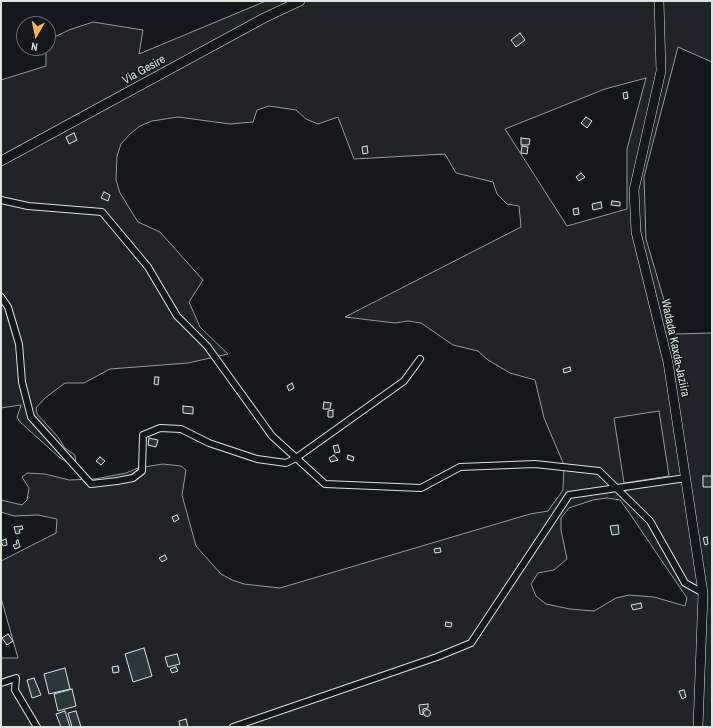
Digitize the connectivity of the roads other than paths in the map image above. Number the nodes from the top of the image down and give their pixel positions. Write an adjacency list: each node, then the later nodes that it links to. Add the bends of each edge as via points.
1 (300, 1): 3 (street, Via Gesire)
2 (659, 1): 8 (street, Wadada Kaxda-Jaziira, via 661,71 634,190 636,232 668,362)
3 (1, 161)
4 (1, 200): 7 (street, via 28,206 102,212 148,267 177,316 207,346 272,436)
5 (1, 297): 7 (street, via 8,307 19,344 22,382 31,418 91,484 128,479 142,471 143,435 160,428 181,429 209,443 257,459 286,463)
6 (420, 359): 7 (street, via 404,381)
7 (296, 458): 9 (street, via 325,484 421,488 460,467 535,464 599,471)
8 (686, 478): 9 (street); 10 (street, Wadada Kaxda-Jaziira)
9 (620, 489): 10 (street, via 650,521 685,583); 13 (street, via 569,495 471,643 437,658)
10 (703, 593): 14 (street, Wadada Kaxda-Jaziira)
11 (1, 682): 12 (street, via 16,678 15,690)
12 (37, 727)
13 (233, 727)
14 (698, 727)

